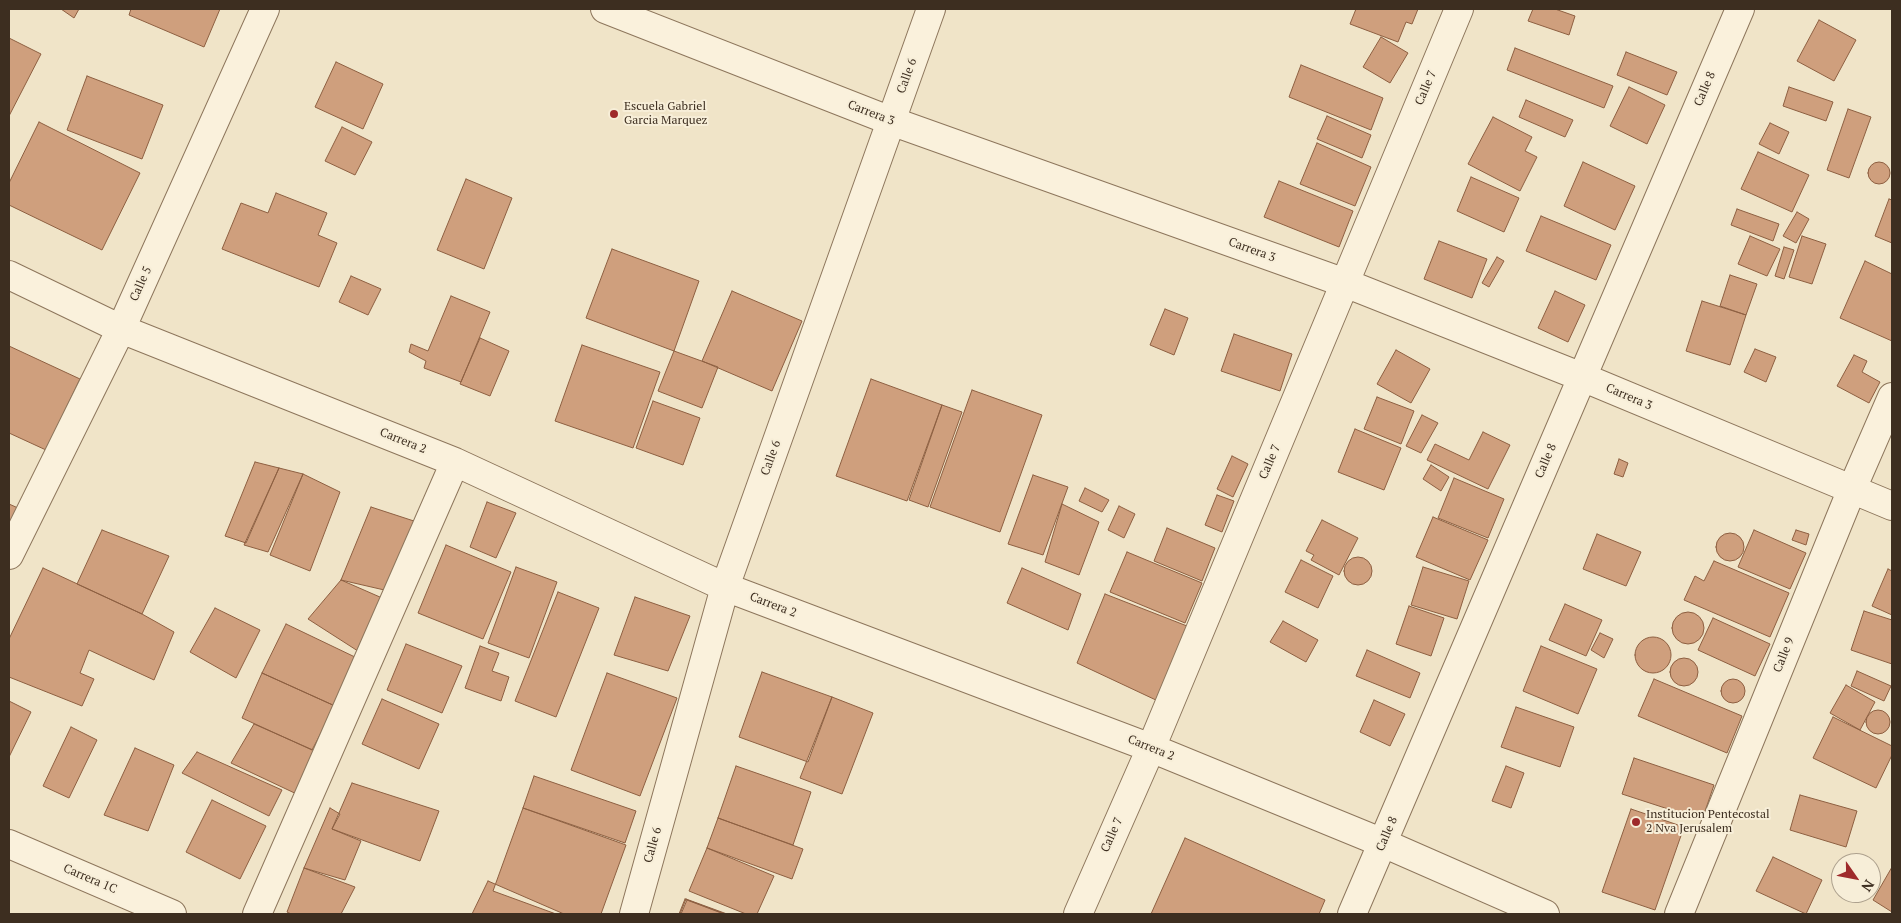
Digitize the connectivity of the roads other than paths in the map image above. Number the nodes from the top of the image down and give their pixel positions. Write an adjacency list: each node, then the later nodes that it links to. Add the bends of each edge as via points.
1 (265, 9): 9 (street, Calle 5)
2 (605, 9): 6 (street, Carrera 3)
3 (932, 9): 6 (street, Calle 6)
4 (1459, 9): 8 (street, Calle 7)
5 (1740, 9): 10 (street, Calle 8)
6 (891, 121): 8 (street, Carrera 3); 16 (street, Calle 6)
7 (9, 275): 9 (street, Carrera 2)
8 (1345, 283): 10 (street, Carrera 3); 17 (street, Calle 7)
9 (121, 329): 12 (street, Carrera 2); 15 (street, Calle 5)
10 (1582, 377): 13 (street, Carrera 3); 18 (street, Calle 8)
11 (1892, 397): 13 (street, Calle 9)
12 (455, 462): 16 (street, Carrera 2); 21 (street)
13 (1852, 489): 14 (street, Carrera 3); 26 (street, Calle 9)
14 (1892, 506)
15 (9, 555)
16 (725, 587): 17 (street, Carrera 2); 22 (street, Calle 6)
17 (1151, 748): 18 (street, Carrera 2); 23 (street, Calle 7)
18 (1383, 843): 24 (street, Calle 8); 25 (street, Carrera 2)
19 (9, 844): 20 (street, Carrera 1C)
20 (172, 914)
21 (257, 914)
22 (634, 914)
23 (1078, 914)
24 (1352, 914)
25 (1545, 914)
26 (1679, 914)

